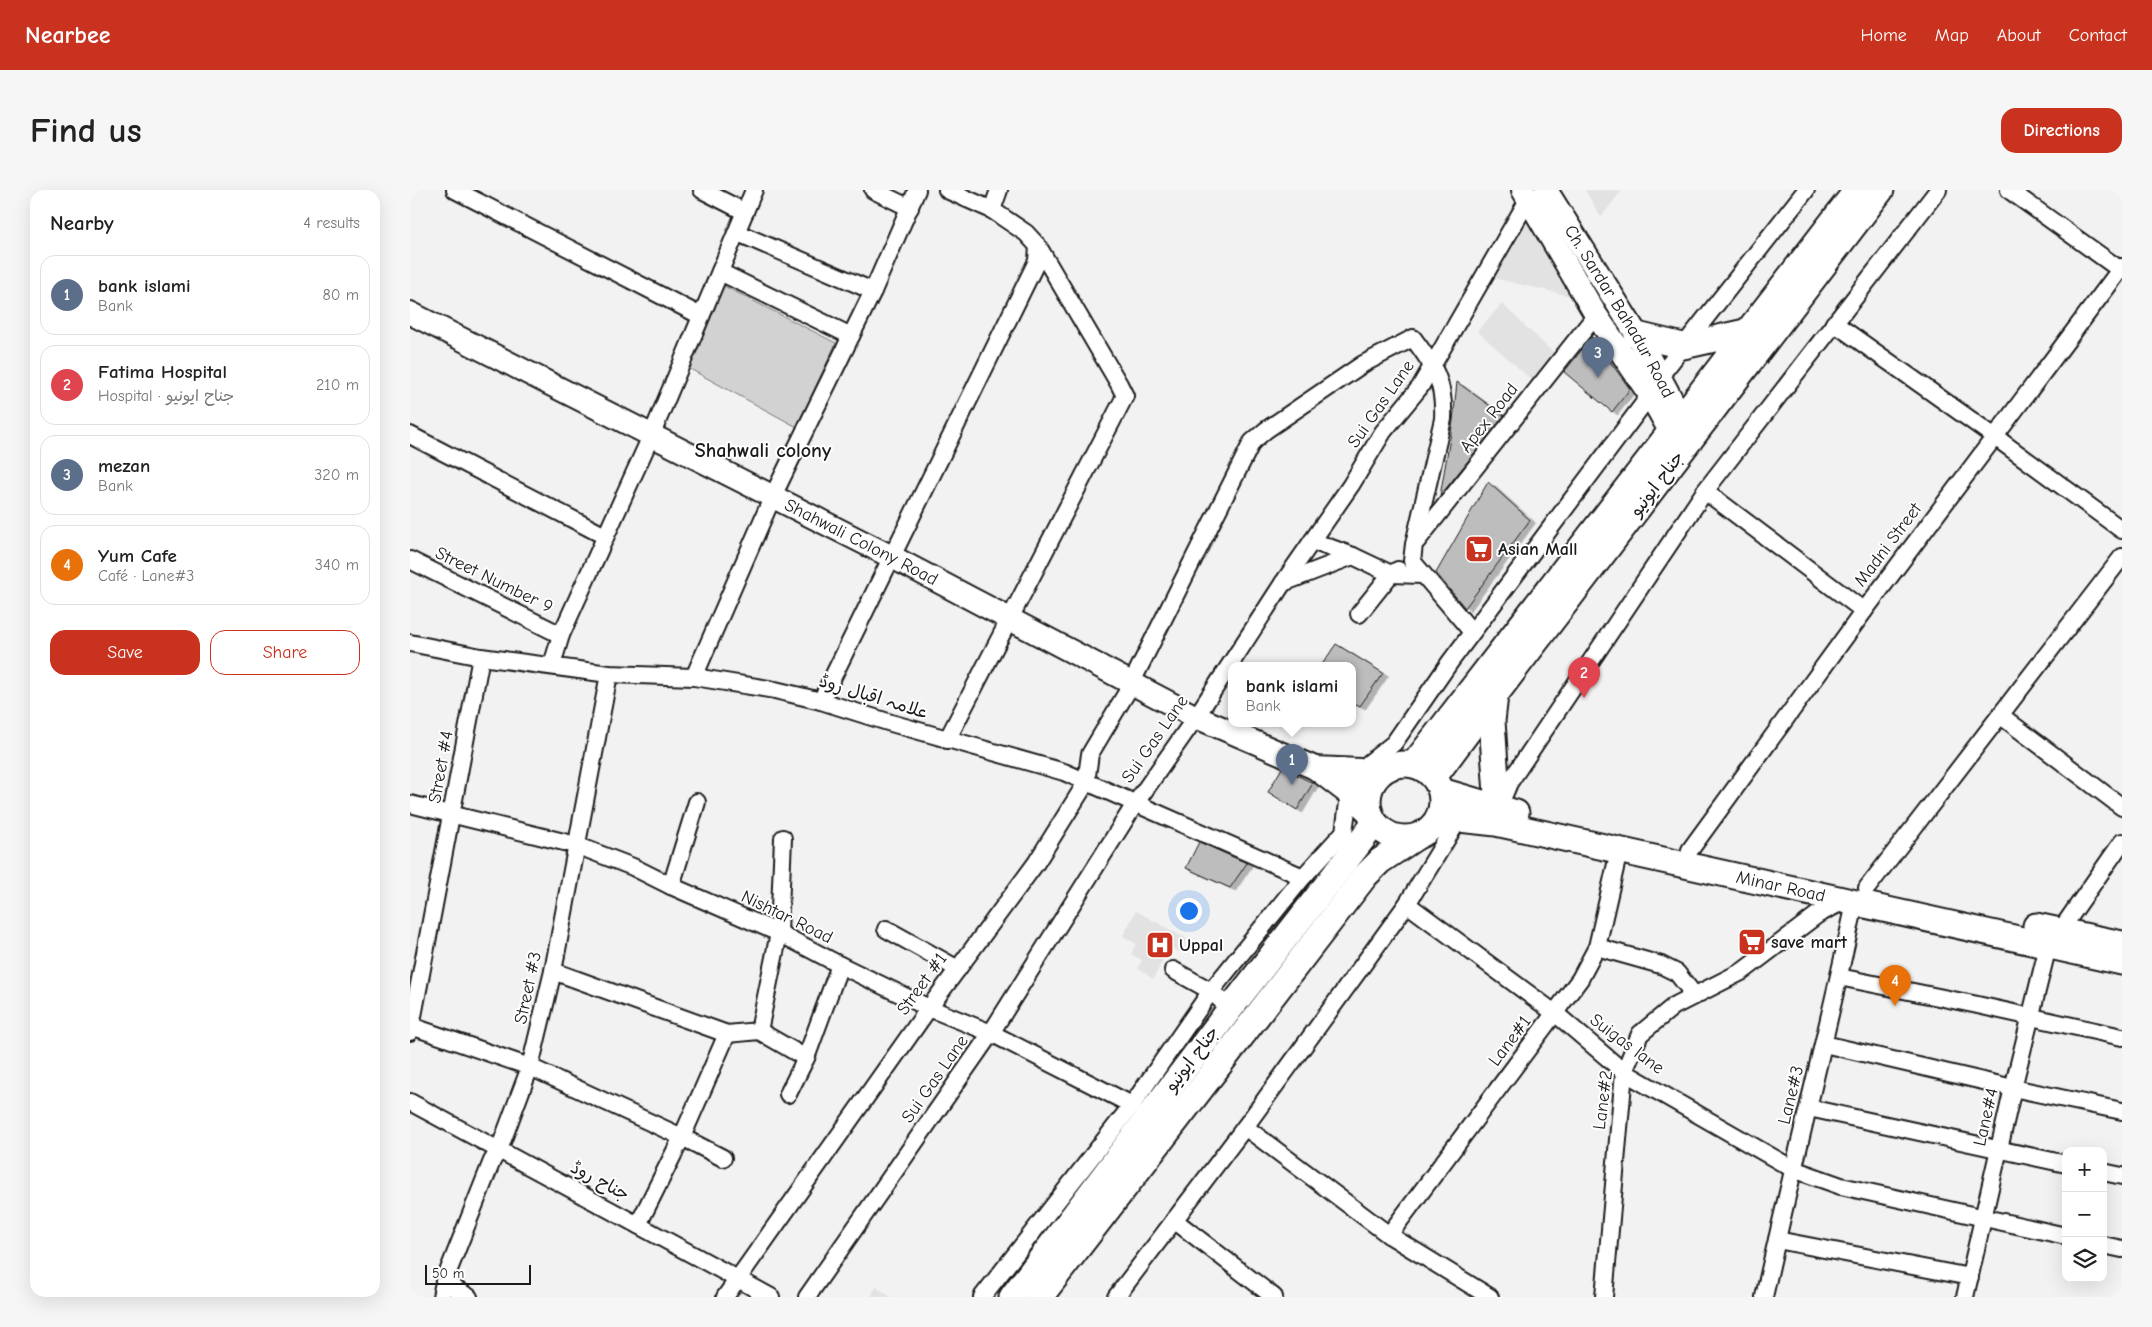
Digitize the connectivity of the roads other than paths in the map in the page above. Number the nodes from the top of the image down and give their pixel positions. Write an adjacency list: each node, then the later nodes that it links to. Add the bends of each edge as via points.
1 (455, 190): 24 (street)
2 (702, 190): 16 (street)
3 (754, 190): 16 (street)
4 (873, 190): 14 (street)
5 (917, 190): 14 (street)
6 (947, 190): 15 (street)
7 (999, 190): 15 (street)
8 (1806, 190): 29 (street)
9 (1857, 190): 26 (main road, جناح ایونیو)
10 (1881, 190): 32 (main road, جناح ایونیو)
11 (1938, 190): 25 (street)
12 (2009, 190): 19 (street)
13 (1532, 193): 23 (main road, Ch. Sardar Bahadur Road); 27 (main road, Ch. Sardar Bahadur Road); 30 (street, Sui Gas Lane)
14 (910, 208): 21 (street)
15 (992, 210): 18 (street, via 1026,233)
16 (746, 212): 17 (street)
17 (738, 233): 20 (street); 21 (street)
18 (1038, 246): 43 (street, via 1037,261); 52 (street, via 1125,396)
19 (2121, 269): 35 (street, Madni Street)
20 (720, 272): 24 (street); 28 (street)
21 (873, 291): 28 (street)
22 (410, 313): 33 (main road, Shahwali Colony Road)
23 (1596, 315): 31 (main road, Ch. Sardar Bahadur Road); 41 (street, Apex Road)
24 (701, 316): 33 (street)
25 (1834, 323): 35 (street); 36 (street)
26 (1750, 331): 29 (main road); 32 (main road, جناح ایونیو)
27 (1637, 335): 29 (main road); 31 (main road, Ch. Sardar Bahadur Road)
28 (851, 336): 37 (street)
29 (1683, 346): 31 (street)
30 (1433, 364): 40 (street, Sui Gas Lane, via 1420,387 1383,432); 41 (street, via 1442,389 1443,419); 62 (street, Street #1, via 1412,338 1362,364 1252,442)
31 (1655, 386): 32 (main road, Ch. Sardar Bahadur Road); 53 (street)
32 (1683, 433): 63 (main road, جناح ایونیو); 70 (main road, جناح ایونیو)
33 (652, 434): 37 (main road, Shahwali Colony Road); 39 (street)
34 (410, 435): 39 (street)
35 (1996, 437): 38 (street); 50 (street, Madni Street)
36 (1705, 491): 50 (street); 77 (street, via 1509,783)
37 (772, 498): 43 (main road, Shahwali Colony Road); 61 (street)
38 (2122, 530)
39 (605, 536): 54 (street)
40 (1312, 541): 42 (street); 49 (street, Sui Gas Lane)
41 (1414, 544): 46 (street)
42 (1353, 556): 47 (street); 49 (street)
43 (892, 557): 52 (main road, Shahwali Colony Road); 64 (street)
44 (2122, 557): 65 (street)
45 (410, 560): 54 (street, Street Number 9)
46 (1412, 561): 47 (street); 48 (street)
47 (1391, 574): 48 (street); 51 (street)
48 (1422, 575): 53 (street)
49 (1283, 583): 57 (street, Sui Gas Lane)
50 (1864, 610): 85 (street, Madni Street)
51 (1359, 614)
52 (1010, 618): 62 (main road, Shahwali Colony Road); 67 (street)
53 (1472, 632): 69 (street, via 1394,743)
54 (561, 635): 58 (street)
55 (410, 643): 56 (street, علامہ اقبال روڈ)
56 (482, 657): 58 (street, علامہ اقبال روڈ); 78 (street, Street #4)
57 (1231, 662)
58 (552, 665): 60 (street, علامہ اقبال روڈ)
59 (1228, 667): 66 (street, Sui Gas Lane)
60 (609, 674): 61 (street, علامہ اقبال روڈ); 84 (street, Street #3)
61 (694, 677): 64 (street, علامہ اقبال روڈ)
62 (1131, 684): 66 (main road, Shahwali Colony Road); 71 (street, Street #1, via 1090,754)
63 (1495, 695): 70 (main road, جناح ایونیو); 77 (main road, via 1492,721)
64 (821, 701): 67 (street, علامہ اقبال روڈ)
65 (2000, 715): 76 (street); 90 (street)
66 (1196, 716): 68 (main road, Shahwali Colony Road); 75 (street, Sui Gas Lane)
67 (948, 740): 71 (street, علامہ اقبال روڈ, via 1064,772)
68 (1315, 768): 69 (main road, Shahwali Colony Road); 72 (main road, Shahwali Colony Road)
69 (1360, 770): 70 (main road, Shahwali Colony Road); 72 (street, via 1351,781)
70 (1424, 774): 77 (main road, Minar Road); 79 (main road, via 1388,768 1374,780 1368,797); 80 (main road)
71 (1086, 783): 75 (street, علامہ اقبال روڈ); 99 (street, Street #1, via 1036,863)
72 (1349, 794): 79 (main road, Shahwali Colony Road); 88 (street, via 1344,832)
73 (697, 802): 89 (street)
74 (410, 804): 78 (street, Nishtar Road)
75 (1135, 804): 88 (street, علامہ اقبال روڈ); 111 (street, Sui Gas Lane)
76 (2122, 807)
77 (1498, 809): 85 (main road, Minar Road)
78 (453, 813): 84 (street, Nishtar Road); 109 (street, Street #4)
79 (1373, 818): 81 (main road, via 1383,831 1393,837); 106 (main road, جناح ایونیو)
80 (1448, 820): 81 (main road, جناح ایونیو); 86 (main road, Minar Road, via 1496,823); 91 (street)
81 (1416, 837): 151 (main road, جناح ایونیو, via 1380,861 1365,876)
82 (784, 838): 93 (street)
83 (2122, 842): 87 (street)
84 (576, 845): 89 (street, Nishtar Road); 100 (street, Street #3)
85 (1690, 850): 90 (main road, Minar Road)
86 (1619, 851): 90 (main road, Minar Road); 96 (street, Lane#1)
87 (2115, 863): 94 (street)
88 (1303, 878): 103 (street)
89 (671, 886): 93 (street, Nishtar Road)
90 (1856, 897): 94 (main road, Minar Road); 102 (street, Lane#3); 104 (street, Lane#2, via 1817,915 1743,971)
91 (1407, 904): 107 (street, Suigas lane); 124 (street)
92 (886, 929): 99 (street)
93 (779, 933): 98 (street, Nishtar Road); 110 (street)
94 (2054, 938): 95 (main road, Minar Road); 97 (main road, Minar Road); 108 (street, Lane#4)
95 (2122, 944)
96 (1597, 947): 104 (street, via 1661,964 1677,973); 107 (street, Lane#1)
97 (2122, 962)
98 (840, 965): 105 (street, Nishtar Road); 115 (street)
99 (958, 969): 105 (street, Street #1)
100 (552, 970): 112 (street); 116 (street, Street #3)
101 (1173, 970): 103 (street)
102 (1839, 977): 108 (street); 114 (street, Lane#3)
103 (1212, 991): 106 (street); 121 (street)
104 (1696, 996): 117 (street, Lane#2, via 1674,1006 1640,1034)
105 (929, 1008): 111 (street, Nishtar Road); 143 (street, Street #1)
106 (1230, 1009): 136 (main road, جناح ایونیو)
107 (1556, 1014): 117 (street, Suigas lane); 137 (street, Lane#1)
108 (2030, 1017): 113 (street); 118 (street, Lane#4)
109 (411, 1029): 116 (street)
110 (759, 1031): 112 (street); 115 (street)
111 (991, 1033): 121 (street, Nishtar Road); 148 (street, Sui Gas Lane)
112 (727, 1034): 125 (street)
113 (2122, 1037)
114 (1824, 1044): 118 (street); 122 (street, Lane#3)
115 (806, 1058): 119 (street)
116 (530, 1068): 125 (street); 127 (street, Street #3)
117 (1624, 1072): 130 (street, Suigas lane); 155 (street, Lane#2)
118 (2013, 1088): 123 (street); 126 (street, Lane#4)
119 (788, 1094)
120 (410, 1102): 127 (street, جناح روڈ)
121 (1132, 1105): 136 (street)
122 (1808, 1108): 126 (street); 130 (street, Lane#3)
123 (2122, 1111)
124 (1245, 1127): 134 (street); 137 (street)
125 (682, 1137): 128 (street); 135 (street)
126 (1999, 1149): 129 (street); 133 (street, Lane#4)
127 (499, 1150): 135 (street, جناح روڈ); 144 (street, Street #3)
128 (722, 1158)
129 (2062, 1163)
130 (1793, 1169): 133 (street, Suigas lane, via 1841,1186); 139 (street, Lane#3)
131 (2107, 1173): 132 (street)
132 (2122, 1176)
133 (1983, 1217): 138 (street, Suigas lane); 142 (street, Lane#4)
134 (1174, 1220): 152 (street); 153 (street)
135 (638, 1225): 143 (street, جناح روڈ)
136 (1051, 1227): 149 (street); 150 (main road, جناح ایونیو)
137 (1389, 1235): 154 (street)
138 (2062, 1235)
139 (1777, 1240): 142 (street); 156 (street, Lane#3)
140 (2107, 1246): 141 (street)
141 (2122, 1249)
142 (1970, 1277): 157 (street, Lane#4)
143 (738, 1278): 146 (street, Street #1); 147 (street, جناح روڈ)
144 (443, 1289): 145 (street)
145 (469, 1297)
146 (725, 1297)
147 (771, 1297)
148 (807, 1297)
149 (982, 1297)
150 (1012, 1297)
151 (1040, 1297)
152 (1117, 1297)
153 (1274, 1297)
154 (1490, 1297)
155 (1604, 1297)
156 (1764, 1297)
157 (1965, 1297)

